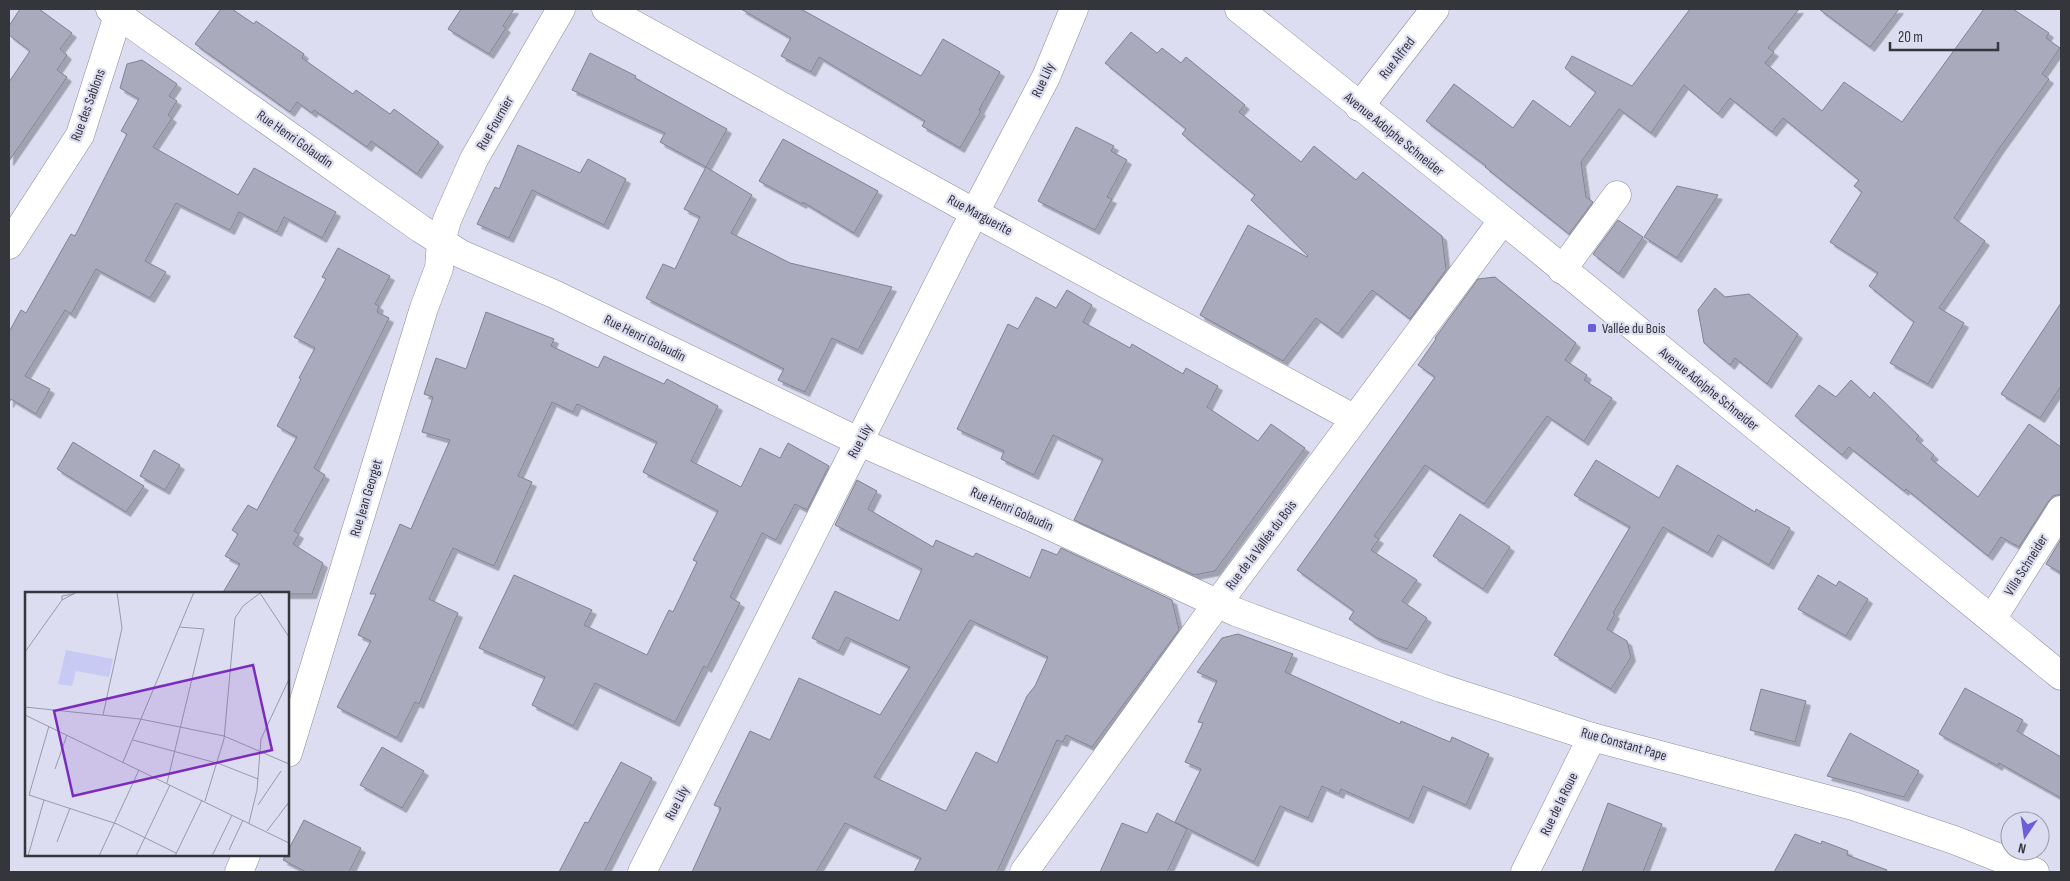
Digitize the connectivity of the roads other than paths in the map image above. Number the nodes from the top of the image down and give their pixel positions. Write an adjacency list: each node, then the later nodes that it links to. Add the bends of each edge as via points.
1 (561, 9): 11 (street, Rue Fournier, via 474,159 446,220)
2 (606, 9): 9 (street, Rue Marguerite)
3 (1074, 9): 9 (street, Rue Lily, via 1046,77)
4 (1238, 9): 7 (street, Avenue Adolphe Schneider)
5 (1435, 9): 7 (street, Rue Alfred)
6 (116, 11): 11 (street, Rue Henri Golaudin); 12 (street, Rue des Sablons, via 80,134)
7 (1359, 107): 10 (street, Avenue Adolphe Schneider)
8 (1617, 195): 13 (street)
9 (976, 213): 14 (street, Rue Marguerite); 15 (street, Rue Lily)
10 (1503, 220): 13 (street, Avenue Adolphe Schneider); 14 (street, Rue de la Vallée du Bois)
11 (441, 242): 15 (street, Rue Henri Golaudin); 21 (street, Rue Jean Georget, via 439,268)
12 (9, 245)
13 (1562, 270): 18 (street, Avenue Adolphe Schneider)
14 (1355, 419): 17 (street, Rue de la Vallée du Bois)
15 (860, 442): 17 (street, Rue Henri Golaudin); 24 (street, Rue Lily)
16 (2061, 510): 18 (street, Villa Schneider)
17 (1217, 604): 20 (street, Rue Constant Pape, via 1442,688); 25 (street, Rue de la Vallée du Bois)
18 (1992, 619): 19 (street, Avenue Adolphe Schneider)
19 (2061, 676)
20 (1592, 737): 26 (street, Rue de la Roue); 27 (street, Rue Constant Pape, via 1853,806)
21 (289, 750)
22 (246, 856): 23 (street)
23 (238, 872)
24 (642, 872)
25 (1024, 872)
26 (1525, 872)
27 (2035, 872)

